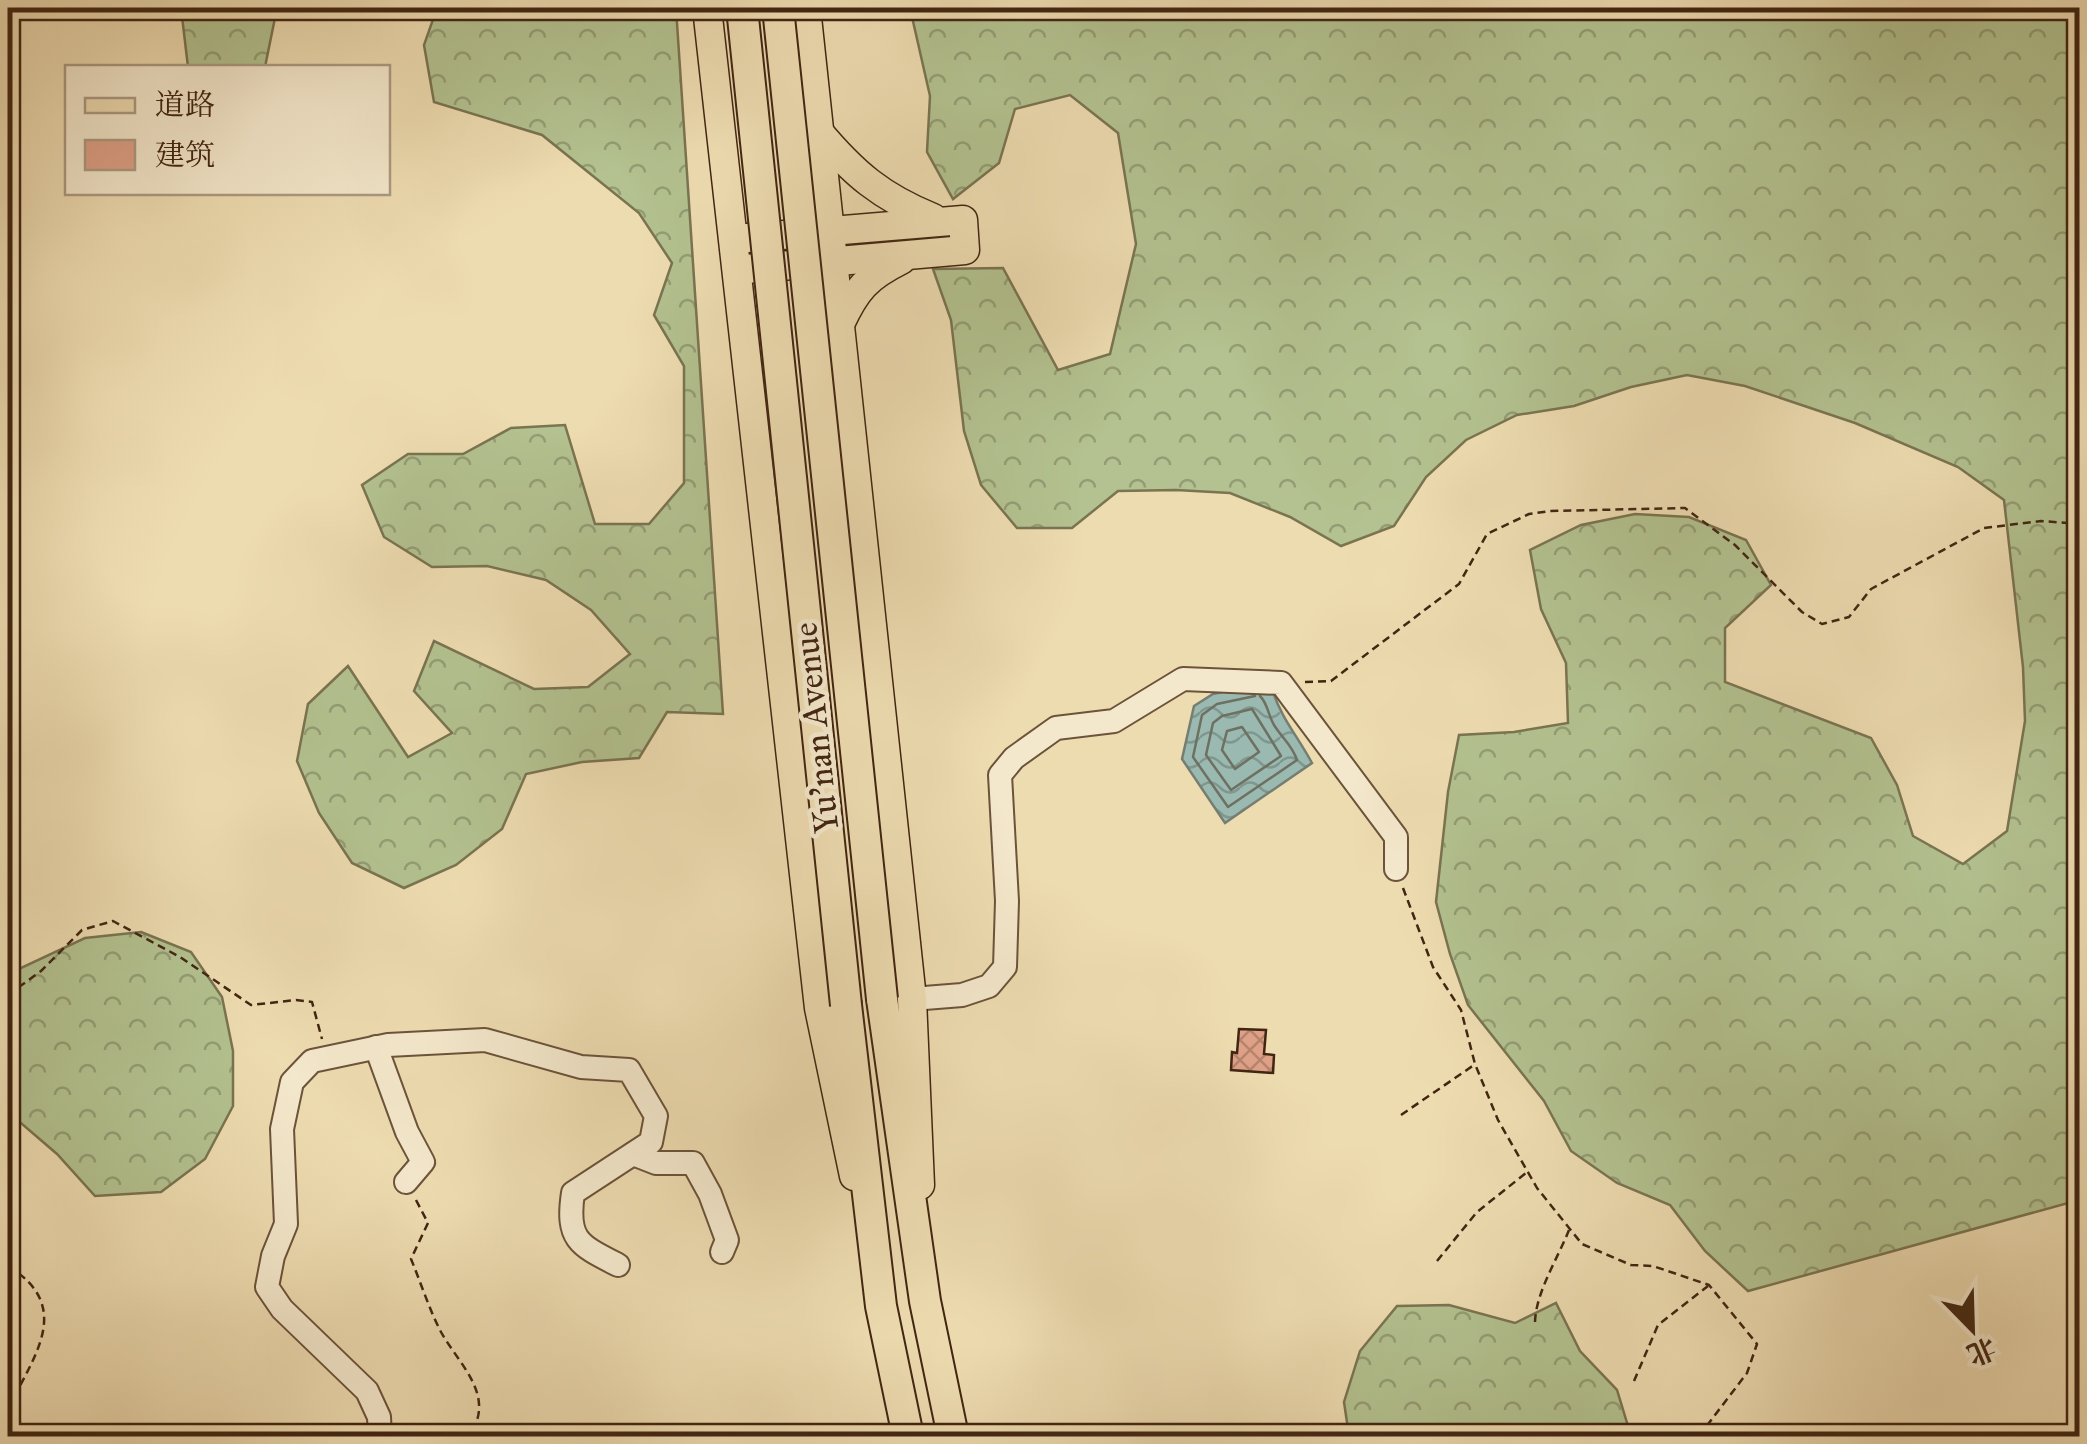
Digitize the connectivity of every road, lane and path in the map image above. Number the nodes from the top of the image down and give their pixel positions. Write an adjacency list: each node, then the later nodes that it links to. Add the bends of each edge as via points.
1 (707, 8): 8 (main road)
2 (742, 8): 31 (highway, Yu'nan Avenue, bridge)
3 (778, 8): 17 (highway, Yu'nan Avenue, bridge)
4 (806, 8): 5 (main road)
5 (818, 131): 6 (main road, via 873,187); 7 (main road)
6 (939, 221): 7 (main road); 9 (main road, via 962,220 965,250)
7 (828, 231): 8 (main road); 10 (main road)
8 (732, 240): 11 (main road)
9 (913, 254): 10 (main road); 12 (main road, via 874,273 853,295)
10 (832, 261): 11 (main road); 12 (main road)
11 (734, 270): 31 (main road, via 819,1008)
12 (839, 325): 17 (main road)
13 (2080, 524): 14 (path, via 1984,528 1872,589 1848,616 1822,624 1685,508 1529,514 1487,534 1459,584 1331,680)
14 (1281, 683): 15 (street, via 1396,837); 17 (street, via 1183,679 1114,722 1056,728 1014,758 1000,775 1005,967 990,986)
15 (1396, 869): 20 (path, via 1433,967 1460,1010)
16 (8, 995): 19 (path, via 82,930 113,921 252,1005 312,1002)
17 (897, 1000): 38 (highway, Yu'nan Avenue, via 926,1302)
18 (376, 1047): 19 (street); 22 (street, via 485,1040 581,1067 629,1070 656,1116 651,1142); 24 (street, via 424,1162)
19 (331, 1057): 35 (street, via 312,1061 292,1082 282,1129 286,1224 267,1287 367,1390 380,1417)
20 (1475, 1064): 21 (path); 23 (path)
21 (1401, 1116)
22 (632, 1154): 26 (street, via 693,1163 727,1240); 28 (street, via 573,1194 569,1220 583,1247)
23 (1528, 1172): 25 (path); 27 (path, via 1477,1212)
24 (406, 1182): 36 (path, via 428,1223 412,1259 442,1332 476,1382 480,1414)
25 (1569, 1228): 30 (path, via 1582,1244 1631,1265); 32 (path, via 1536,1300)
26 (722, 1252)
27 (1436, 1261)
28 (618, 1265)
29 (8, 1266): 34 (path, via 45,1309 44,1339)
30 (1709, 1285): 33 (path, via 1658,1325); 39 (path, via 1757,1344 1747,1373)
31 (882, 1306): 37 (highway, Yu'nan Avenue)
32 (1535, 1322)
33 (1634, 1381)
34 (8, 1409)
35 (380, 1436)
36 (469, 1436)
37 (908, 1436)
38 (953, 1436)
39 (1699, 1436)

